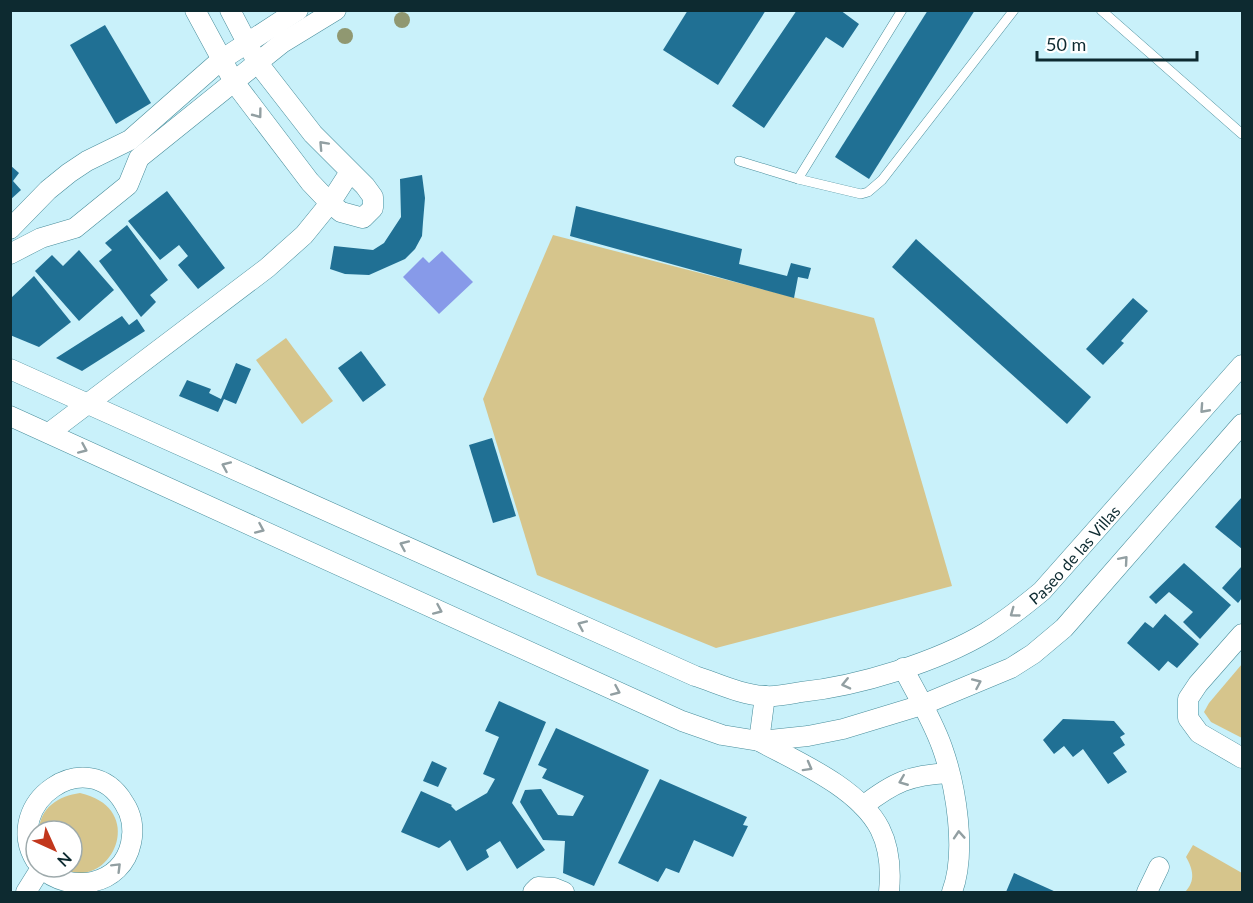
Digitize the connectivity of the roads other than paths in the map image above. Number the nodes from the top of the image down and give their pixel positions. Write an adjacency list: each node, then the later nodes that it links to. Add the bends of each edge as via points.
1 (195, 10): 9 (street)
2 (230, 10): 8 (street)
3 (298, 10): 8 (street)
4 (336, 10): 10 (street)
5 (902, 10): 15 (lane)
6 (1014, 10): 15 (lane, via 875,187 861,194)
7 (1101, 10): 12 (lane)
8 (247, 42): 9 (street); 10 (street)
9 (221, 60): 11 (street); 17 (street, via 130,140 69,173)
10 (257, 62): 11 (street); 14 (street, one-way to 10, via 313,134)
11 (234, 82): 16 (street, one-way to 16, via 293,161); 18 (street, via 139,158 128,185 75,228 41,238)
12 (1242, 134)
13 (739, 161): 15 (lane)
14 (350, 172): 16 (street); 16 (street, via 373,197 373,208 363,218)
15 (798, 179)
16 (336, 207): 21 (street, via 267,268)
17 (10, 229)
18 (10, 254)
19 (1242, 366): 26 (street, Paseo de las Villas, one-way to 26, via 1042,591 985,633)
20 (10, 369): 21 (street, Paseo de las Villas)
21 (89, 404): 24 (street); 27 (street, Paseo de las Villas, one-way to 21, via 695,675)
22 (10, 416): 24 (street)
23 (1242, 424): 28 (street, one-way to 23, via 1011,668 1064,628)
24 (49, 433): 29 (street, one-way to 29, via 682,721 722,735)
25 (1242, 634): 30 (street, via 1188,699 1188,718 1199,733)
26 (903, 668): 27 (street, Paseo de las Villas, one-way to 27, via 821,690); 28 (street)
27 (765, 696): 29 (street)
28 (922, 705): 29 (street, via 843,729); 31 (street, via 942,746)
29 (759, 741): 32 (street, one-way to 32, via 814,770)
30 (1242, 758)
31 (949, 773): 32 (street, one-way to 32, via 902,780); 39 (street, one-way to 31, via 959,846 957,805)
32 (863, 806): 38 (street, via 880,829 887,850)
33 (28, 819): 35 (street, one-way to 33, via 97,881 124,860 133,828 129,811 107,785 75,778 44,791)
34 (1159, 867): 40 (street)
35 (60, 887)
36 (533, 892): 37 (street, via 538,887)
37 (564, 892)
38 (889, 892)
39 (952, 892)
40 (1147, 892)

